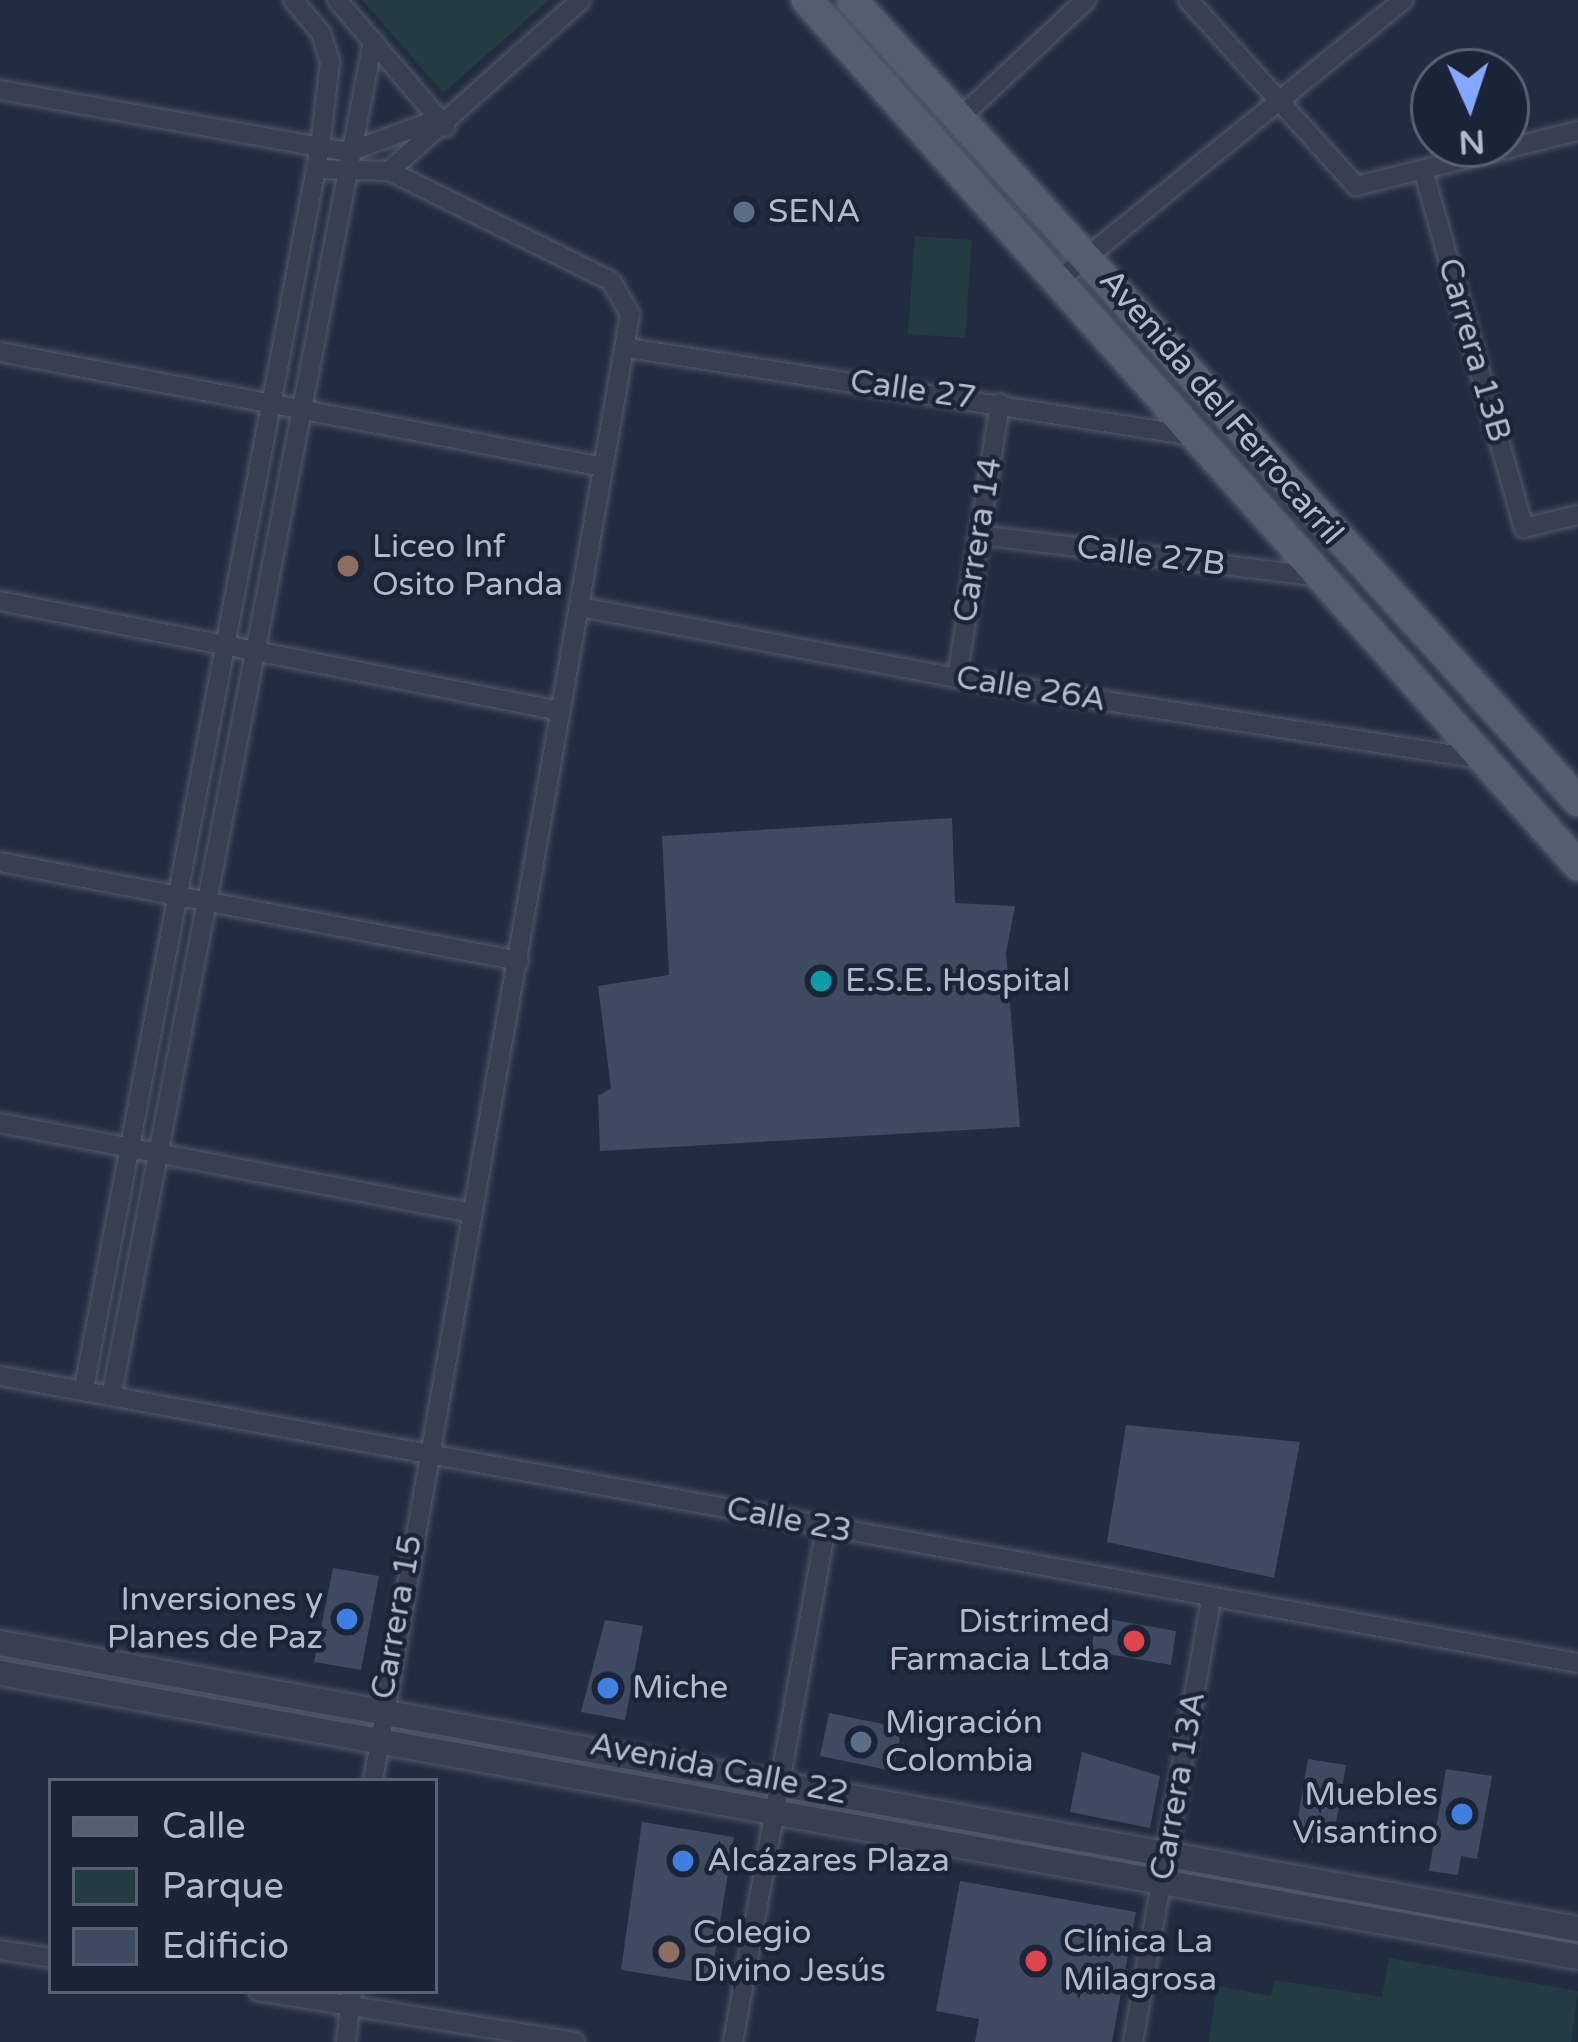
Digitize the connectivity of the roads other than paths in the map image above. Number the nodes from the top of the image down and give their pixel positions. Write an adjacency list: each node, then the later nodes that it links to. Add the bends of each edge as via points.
1 (293, 0): 15 (street, via 330,62)
2 (337, 0): 9 (street)
3 (581, 0): 13 (street)
4 (807, 0): 22 (main road, Avenida del Ferrocarril)
5 (852, 0): 12 (main road, Avenida del Ferrocarril)
6 (1086, 0): 12 (street)
7 (1188, 0): 11 (street)
8 (1403, 0): 11 (street)
9 (373, 41): 13 (street); 16 (street)
10 (0, 90): 15 (street)
11 (1273, 97): 19 (street, via 1341,177 1366,188); 21 (street)
12 (962, 116): 21 (main road, Avenida del Ferrocarril)
13 (442, 123): 16 (street); 18 (street)
14 (1578, 131): 19 (street)
15 (320, 147): 16 (street); 17 (street)
16 (348, 152): 20 (street)
17 (316, 169): 20 (street); 25 (street)
18 (388, 171): 20 (street); 23 (street, via 611,281 630,314)
19 (1424, 173): 30 (street, Carrera 13B, via 1525,528)
20 (344, 175): 27 (street)
21 (1087, 254): 22 (street); 40 (main road, Avenida del Ferrocarril)
22 (1060, 278): 28 (main road, Avenida del Ferrocarril)
23 (628, 348): 26 (street, Calle 27); 29 (street, Carrera 15)
24 (0, 352): 25 (street)
25 (274, 403): 27 (street); 35 (street)
26 (1000, 403): 28 (street, Calle 27); 31 (street, Carrera 14)
27 (298, 406): 29 (street); 36 (street)
28 (1198, 437): 32 (main road, Avenida del Ferrocarril)
29 (603, 467): 34 (street, Carrera 15)
30 (1578, 515)
31 (979, 535): 32 (street, Calle 27B); 37 (street, Carrera 14)
32 (1322, 578): 39 (main road, Avenida del Ferrocarril)
33 (0, 601): 35 (street)
34 (580, 607): 37 (street, Calle 26A); 38 (street, Carrera 15)
35 (223, 641): 36 (street); 43 (street)
36 (253, 648): 38 (street); 44 (street)
37 (957, 678): 39 (street, Calle 26A)
38 (560, 711): 45 (street, Carrera 15)
39 (1483, 759): 42 (main road, Avenida del Ferrocarril)
40 (1578, 801)
41 (0, 862): 43 (street)
42 (1578, 865)
43 (177, 894): 44 (street); 47 (street)
44 (206, 899): 45 (street); 48 (street)
45 (519, 961): 49 (street, Carrera 15)
46 (0, 1123): 47 (street)
47 (131, 1144): 48 (street); 51 (street)
48 (162, 1149): 49 (street); 52 (street)
49 (471, 1213): 53 (street, Carrera 15)
50 (0, 1377): 51 (street, Calle 23)
51 (84, 1388): 52 (street, Calle 23)
52 (112, 1394): 53 (street, Calle 23)
53 (425, 1453): 54 (street, Calle 23); 59 (street, Carrera 15)
54 (826, 1527): 55 (street, Calle 23); 62 (street)
55 (1211, 1601): 57 (street, Calle 23); 64 (street, Carrera 13A)
56 (0, 1643): 59 (street, Avenida Calle 22)
57 (1578, 1663)
58 (0, 1673): 60 (street, Avenida Calle 22)
59 (382, 1706): 60 (street, Carrera 15); 62 (street, Avenida Calle 22)
60 (378, 1737): 61 (street, Carrera 15); 63 (street, Avenida Calle 22)
61 (374, 1778)
62 (775, 1780): 63 (street); 64 (street, Avenida Calle 22)
63 (769, 1808): 65 (street, Avenida Calle 22); 74 (street)
64 (1166, 1852): 65 (street, Carrera 13A); 66 (street, Avenida Calle 22)
65 (1161, 1878): 68 (street, Avenida Calle 22); 75 (street, Carrera 13A)
66 (1578, 1929)
67 (0, 1950): 69 (street)
68 (1578, 1957)
69 (48, 1958)
70 (298, 1994): 71 (street)
71 (351, 1998): 72 (street); 73 (street)
72 (346, 2042)
73 (575, 2042)
74 (733, 2042)
75 (1133, 2042)

